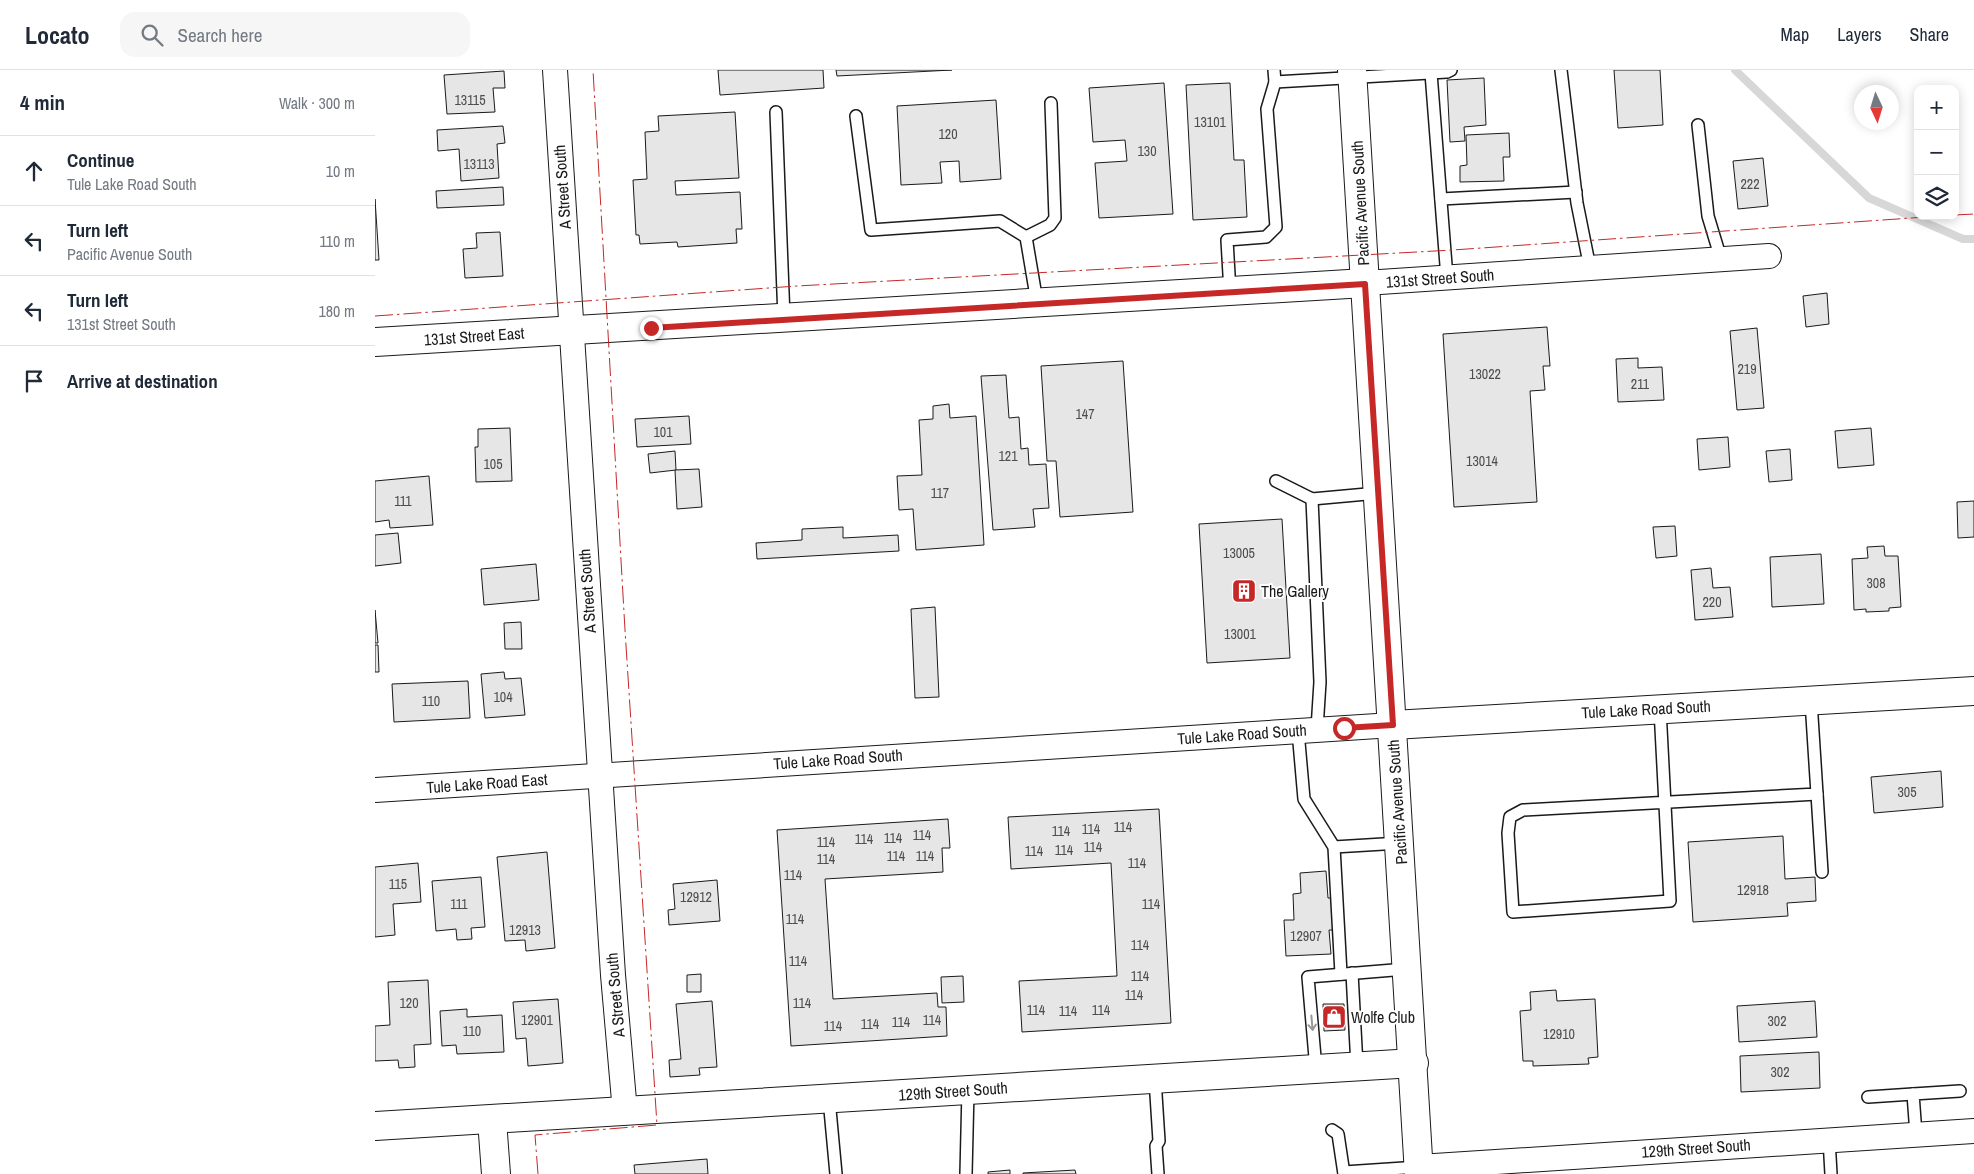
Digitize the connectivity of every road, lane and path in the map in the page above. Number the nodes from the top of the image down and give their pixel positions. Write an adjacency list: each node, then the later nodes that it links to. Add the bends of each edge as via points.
1 (555, 70): 22 (street, A Street South)
2 (1451, 70): 4 (lane)
3 (1561, 70): 11 (lane)
4 (1431, 73): 5 (lane); 12 (lane)
5 (1353, 74): 6 (lane); 18 (main road, Pacific Avenue South)
6 (1274, 76): 19 (lane, via 1267,109 1276,227 1266,237 1227,240)
7 (1051, 103): 13 (lane, via 1055,218 1050,225)
8 (776, 112): 21 (lane)
9 (855, 116): 13 (lane, via 871,230 1000,221)
10 (1698, 125): 15 (lane, via 1708,216)
11 (1576, 192): 12 (lane); 16 (lane)
12 (1441, 199): 17 (lane)
13 (1026, 237): 20 (lane)
14 (1769, 256): 15 (street, 131st Street South)
15 (1721, 259): 16 (street, 131st Street South)
16 (1590, 268): 17 (street, 131st Street South)
17 (1447, 278): 18 (street, 131st Street South)
18 (1365, 284): 19 (main road, 131st Street South); 25 (main road, Pacific Avenue South)
19 (1230, 292): 20 (main road, 131st Street South)
20 (1037, 304): 21 (main road, 131st Street South)
21 (784, 319): 22 (main road, 131st Street South)
22 (572, 330): 23 (main road, 131st Street East); 32 (street, A Street South)
23 (375, 342)
24 (1275, 481): 26 (lane)
25 (1378, 493): 26 (lane); 30 (main road, Pacific Avenue South)
26 (1312, 499): 31 (lane, via 1320,682)
27 (1974, 690): 28 (main road, Tule Lake Road South)
28 (1811, 701): 29 (main road, Tule Lake Road South); 34 (lane)
29 (1660, 708): 30 (main road, Tule Lake Road South); 35 (lane)
30 (1393, 725): 31 (street, Tule Lake Road South); 36 (main road, Pacific Avenue South)
31 (1307, 730): 32 (street, Tule Lake Road South); 37 (lane, via 1304,798)
32 (600, 776): 33 (street, Tule Lake Road East); 50 (street, A Street South)
33 (375, 790)
34 (1817, 794): 35 (lane); 38 (lane)
35 (1666, 801): 35 (lane, via 1523,810 1510,817 1508,833 1513,912 1670,901)
36 (1400, 843): 37 (lane); 39 (main road, Pacific Avenue South)
37 (1334, 847): 40 (lane)
38 (1823, 872)
39 (1408, 969): 40 (lane); 41 (main road, Pacific Avenue South)
40 (1346, 973): 42 (lane); 43 (lane, one-way to 43, via 1308,977)
41 (1414, 1063): 42 (main road, 129th Street South); 58 (main road, Pacific Avenue South)
42 (1357, 1066): 43 (main road, 129th Street South)
43 (1316, 1069): 44 (main road, 129th Street South)
44 (1155, 1079): 45 (main road, 129th Street South); 63 (lane)
45 (968, 1090): 49 (main road, 129th Street South); 62 (lane)
46 (1960, 1090): 47 (lane)
47 (1913, 1094): 48 (lane); 55 (lane)
48 (1868, 1097)
49 (829, 1099): 50 (main road, 129th Street South); 61 (lane)
50 (625, 1112): 51 (main road, 129th Street South)
51 (492, 1120): 52 (main road, 129th Street South); 60 (main road)
52 (375, 1126)
53 (1332, 1130): 59 (lane, via 1338,1134)
54 (1974, 1131): 55 (street, 129th Street South)
55 (1916, 1134): 56 (street, 129th Street South)
56 (1829, 1139): 57 (street, 129th Street South); 64 (lane)
57 (1546, 1166): 58 (street, 129th Street South)
58 (1419, 1171): 59 (lane)
59 (1344, 1173)
60 (496, 1174)
61 (836, 1174)
62 (966, 1174)
63 (1158, 1174)
64 (1831, 1174)

